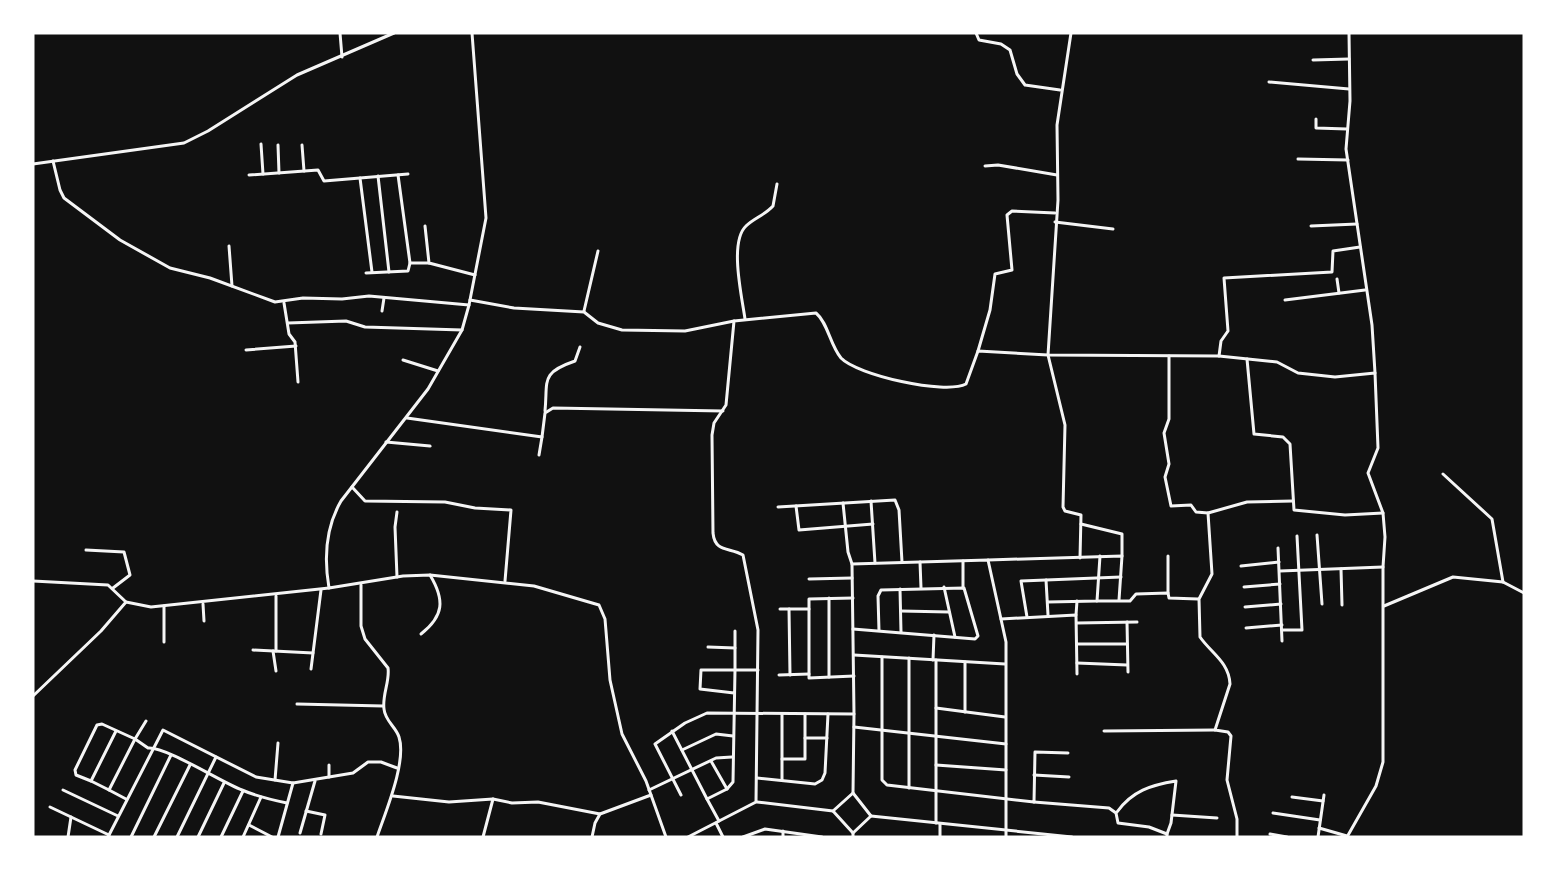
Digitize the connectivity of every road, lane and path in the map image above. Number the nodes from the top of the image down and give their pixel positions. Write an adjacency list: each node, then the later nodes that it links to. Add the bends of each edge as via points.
1 (340, 33): 7 (street)
2 (394, 33): 7 (street)
3 (472, 33): 47 (street, via 486,218)
4 (976, 33): 12 (street, via 980,40 1010,50 1024,85)
5 (1071, 33): 12 (street)
6 (1349, 33): 8 (street)
7 (342, 57): 20 (street, via 297,75 184,143)
8 (1349, 59): 9 (street); 11 (street)
9 (1313, 60)
10 (1269, 82): 11 (street)
11 (1349, 89): 14 (street)
12 (1060, 90): 29 (street)
13 (1316, 119): 14 (street, via 1316,128)
14 (1347, 129): 19 (street)
15 (261, 144): 25 (street)
16 (278, 145): 24 (street)
17 (302, 146): 23 (street)
18 (1298, 159): 19 (street)
19 (1348, 160): 35 (street)
20 (53, 161): 21 (street); 49 (street, via 61,194 101,226 170,268)
21 (33, 164)
22 (985, 166): 29 (street)
23 (304, 171): 24 (street); 31 (street, via 318,170 324,181)
24 (279, 173): 25 (street)
25 (263, 174): 27 (street)
26 (408, 174): 28 (street)
27 (249, 175)
28 (398, 175): 30 (street); 43 (street)
29 (1058, 175): 33 (street)
30 (378, 176): 31 (street); 45 (street)
31 (360, 178): 44 (street)
32 (777, 183): 58 (street, via 773,206 746,226 739,239)
33 (1055, 213): 34 (street); 65 (street, via 1012,211 1007,215 1012,270 995,274)
34 (1055, 222): 38 (street); 66 (street)
35 (1357, 224): 37 (street); 40 (street)
36 (425, 226): 42 (street)
37 (1311, 226)
38 (1113, 228)
39 (230, 246): 49 (street)
40 (1360, 247): 50 (street); 68 (street, via 1333,251 1332,272 1224,278 1228,331 1221,341)
41 (597, 251): 57 (street)
42 (429, 262): 43 (street); 47 (street)
43 (410, 263): 45 (street, via 408,272)
44 (372, 272): 45 (street); 46 (street)
45 (389, 272)
46 (366, 273)
47 (475, 275): 54 (street)
48 (1337, 279): 51 (street)
49 (232, 286): 55 (street)
50 (1365, 290): 51 (street); 72 (street)
51 (1339, 293): 53 (street)
52 (384, 298): 54 (street); 55 (street, via 303,298); 56 (street)
53 (1285, 300)
54 (470, 302): 57 (street); 61 (street)
55 (284, 303): 60 (street)
56 (382, 310)
57 (584, 312): 59 (street, via 598,323 643,332 685,331)
58 (745, 319): 59 (street); 65 (street, via 816,313 845,361 896,380 928,386 958,388 966,384)
59 (734, 321): 74 (street)
60 (288, 324): 61 (street, via 346,321 365,327); 62 (street)
61 (462, 330): 71 (street)
62 (296, 346): 64 (street); 73 (street)
63 (580, 347): 75 (street, via 575,361 559,366 545,382)
64 (246, 350)
65 (978, 351): 66 (street)
66 (1048, 355): 67 (street); 92 (street, via 1065,425 1063,507 1081,515)
67 (1169, 356): 68 (street); 89 (street, via 1169,419 1164,433 1170,504 1191,505 1196,512)
68 (1219, 356): 69 (street)
69 (1247, 358): 72 (street, via 1277,362 1298,373 1335,377); 84 (street, via 1254,434 1288,441)
70 (403, 360): 71 (street)
71 (438, 371): 76 (street)
72 (1375, 373): 90 (street, via 1378,448 1368,473)
73 (298, 382)
74 (724, 411): 75 (street, via 555,407); 195 (street, via 714,423 712,435 714,541 720,548 743,555 758,630)
75 (545, 413): 77 (street)
76 (407, 418): 77 (street); 78 (street)
77 (542, 437): 80 (street)
78 (386, 442): 79 (street); 82 (street)
79 (430, 446)
80 (539, 455)
81 (1443, 474): 124 (street, via 1492,519)
82 (352, 487): 123 (street, via 365,501 445,502 511,510); 129 (street, via 332,517 327,562)
83 (871, 501): 85 (street); 91 (street); 104 (street, via 897,501)
84 (1293, 501): 89 (street, via 1247,502); 90 (street, via 1295,510 1345,515)
85 (843, 503): 86 (street); 93 (street)
86 (796, 506): 87 (street); 93 (street, via 799,530)
87 (778, 507)
88 (398, 512): 116 (street)
89 (1208, 513): 140 (street, via 1212,574)
90 (1383, 513): 110 (street)
91 (873, 524): 93 (street); 107 (street)
92 (1081, 525): 99 (street, via 1122,534); 101 (street)
93 (845, 527): 108 (street)
94 (1317, 535): 112 (street)
95 (1298, 536): 113 (street)
96 (1278, 548): 106 (street)
97 (86, 550): 128 (street, via 124,552 130,575)
98 (1100, 556): 99 (street); 101 (street); 119 (street)
99 (1122, 556): 117 (street)
100 (1168, 556): 135 (street)
101 (1080, 558): 102 (street)
102 (988, 560): 103 (street); 161 (street)
103 (963, 561): 105 (street); 132 (street)
104 (902, 562): 105 (street); 107 (street)
105 (920, 562): 130 (street)
106 (1279, 562): 109 (street); 114 (street)
107 (875, 563): 108 (street)
108 (852, 564): 118 (street)
109 (1241, 566)
110 (1383, 567): 111 (street); 151 (street)
111 (1341, 568): 112 (street); 150 (street)
112 (1321, 569): 113 (street); 148 (street)
113 (1300, 570): 114 (street); 169 (street, via 1302,630)
114 (1280, 571): 125 (street)
115 (430, 575): 116 (street); 123 (street); 173 (street, via 439,592 440,607 438,617)
116 (397, 577): 126 (street)
117 (1121, 577): 119 (street); 141 (street)
118 (852, 578): 120 (street); 139 (street)
119 (1099, 578): 121 (street); 142 (street)
120 (809, 579)
121 (1046, 580): 144 (street); 160 (street, via 1020,582)
122 (33, 581): 128 (street, via 95,583)
123 (505, 581): 262 (street, via 599,605 605,619 610,680 622,734)
124 (1503, 582): 136 (street); 151 (street, via 1453,577)
125 (1280, 584): 127 (street); 147 (street)
126 (361, 585): 129 (street); 207 (street, via 361,626 365,639 389,674)
127 (1244, 587)
128 (113, 588): 143 (street)
129 (329, 588): 134 (street)
130 (921, 588): 131 (street); 133 (street)
131 (944, 588): 132 (street); 157 (street)
132 (963, 588): 175 (street, via 968,593 978,636)
133 (900, 589): 156 (street); 171 (street, via 879,592)
134 (321, 590): 137 (street); 184 (street)
135 (1168, 593): 140 (street, via 1171,599); 141 (street, via 1138,593 1130,601)
136 (1524, 593)
137 (276, 596): 146 (street); 183 (street)
138 (829, 598): 139 (street); 155 (street, via 809,599); 203 (street)
139 (853, 598): 168 (street)
140 (1199, 599): 220 (street, via 1200,637 1217,654 1230,677)
141 (1119, 600): 142 (street)
142 (1097, 601): 145 (street)
143 (126, 602): 149 (street); 205 (street)
144 (1048, 602): 145 (street); 158 (street)
145 (1077, 602): 159 (street)
146 (203, 604): 149 (street); 162 (street)
147 (1281, 604): 152 (street); 166 (street)
148 (1322, 604)
149 (164, 606): 177 (street)
150 (1342, 606)
151 (1384, 606): 329 (street, via 1383,762 1376,786)
152 (1245, 607)
153 (780, 609): 154 (street)
154 (789, 609): 155 (street); 201 (street)
155 (809, 609): 198 (street)
156 (901, 611): 157 (street); 172 (street)
157 (950, 612): 175 (street)
158 (1048, 615): 159 (street); 160 (street)
159 (1076, 615): 165 (street)
160 (1027, 617): 161 (street)
161 (1001, 619): 191 (street)
162 (204, 621)
163 (1127, 622): 164 (street); 165 (street); 179 (street)
164 (1137, 622)
165 (1077, 623): 178 (street)
166 (1282, 625): 167 (street); 169 (street)
167 (1246, 628)
168 (853, 629): 171 (street); 185 (street)
169 (1282, 630): 176 (street)
170 (735, 631): 181 (street)
171 (879, 631): 172 (street)
172 (901, 633): 174 (street)
173 (421, 634)
174 (934, 635): 175 (street); 188 (street)
175 (955, 637)
176 (1282, 641)
177 (164, 642)
178 (1077, 644): 179 (street); 190 (street)
179 (1127, 644): 192 (street)
180 (708, 647): 181 (street)
181 (735, 648): 194 (street)
182 (253, 650): 183 (street)
183 (275, 651): 184 (street); 196 (street)
184 (313, 653): 193 (street)
185 (854, 655): 186 (street); 202 (street)
186 (882, 657): 187 (street); 219 (street)
187 (909, 658): 188 (street); 224 (street)
188 (935, 660): 189 (street); 208 (street)
189 (965, 662): 191 (street); 209 (street)
190 (1077, 663): 192 (street); 199 (street)
191 (1005, 664): 216 (street)
192 (1127, 665): 197 (street)
193 (311, 669)
194 (735, 670): 195 (street); 204 (street); 204 (street, via 702,670 699,687)
195 (758, 670): 211 (street)
196 (276, 671)
197 (1128, 672)
198 (809, 674): 201 (street); 203 (street, via 809,678)
199 (1077, 674)
200 (778, 675): 201 (street)
201 (790, 675)
202 (854, 676): 203 (street); 215 (street)
203 (829, 677)
204 (734, 693): 210 (street)
205 (33, 696)
206 (297, 704): 207 (street)
207 (383, 706): 243 (street, via 385,717 399,737)
208 (936, 708): 209 (street); 226 (street)
209 (965, 712): 216 (street)
210 (734, 713): 211 (street); 222 (street, via 705,714); 225 (street)
211 (758, 714): 212 (street); 250 (street)
212 (782, 714): 213 (street); 238 (street)
213 (805, 714): 214 (street); 227 (street)
214 (828, 714): 215 (street); 228 (street)
215 (854, 714): 218 (street)
216 (1005, 717): 231 (street)
217 (146, 721): 229 (street)
218 (854, 727): 219 (street); 265 (street)
219 (882, 730): 224 (street); 258 (street, via 882,780 887,785)
220 (1215, 730): 223 (street); 326 (street, via 1228,732 1232,739 1227,780 1238,819)
221 (116, 731): 229 (street); 254 (street); 254 (street, via 97,725 79,761 75,773)
222 (672, 731): 233 (street); 251 (street, via 655,744)
223 (1104, 731)
224 (909, 733): 226 (street); 258 (street)
225 (733, 736): 233 (street, via 712,735); 237 (street)
226 (936, 736): 231 (street); 242 (street)
227 (805, 738): 228 (street); 238 (street, via 805,759)
228 (827, 738): 253 (street, via 822,780 815,784)
229 (135, 739): 232 (street); 261 (street)
230 (278, 743): 252 (street)
231 (1006, 744): 245 (street)
232 (153, 747): 235 (street); 236 (street, via 165,729); 272 (street)
233 (682, 750): 244 (street)
234 (1068, 753): 247 (street, via 1037,751)
235 (171, 755): 240 (street); 306 (street)
236 (216, 757): 246 (street); 252 (street, via 256,777)
237 (732, 757): 239 (street); 259 (street, via 732,784)
238 (782, 759): 253 (street)
239 (711, 761): 244 (street); 259 (street)
240 (190, 765): 246 (street); 307 (street)
241 (329, 765): 248 (street)
242 (936, 765): 245 (street); 264 (street)
243 (397, 768): 248 (street, via 368,762 353,773); 269 (street)
244 (692, 769): 251 (street); 274 (street)
245 (1006, 771): 275 (street)
246 (207, 774): 256 (street); 308 (street)
247 (1034, 775): 249 (street); 278 (street)
248 (329, 777): 255 (street)
249 (1069, 777)
250 (757, 778): 253 (street); 277 (street)
251 (673, 779): 262 (street); 267 (street)
252 (275, 780): 257 (street)
253 (782, 780)
254 (92, 781): 261 (street)
255 (315, 781): 257 (street); 281 (street)
256 (224, 783): 263 (street); 309 (street)
257 (293, 783): 279 (street)
258 (909, 788): 264 (street)
259 (727, 789): 274 (street)
260 (63, 790): 287 (street)
261 (109, 790): 272 (street)
262 (649, 790): 266 (street)
263 (243, 791): 270 (street); 310 (street)
264 (936, 791): 275 (street); 293 (street)
265 (853, 793): 282 (street); 288 (street)
266 (651, 795): 285 (street); 317 (street)
267 (681, 795)
268 (1324, 795): 276 (street)
269 (393, 796): 273 (street, via 449,802); 314 (street)
270 (261, 797): 279 (street); 294 (street)
271 (1292, 797): 276 (street)
272 (126, 799): 287 (street)
273 (493, 799): 285 (street); 315 (street)
274 (707, 800): 292 (street)
275 (1007, 800): 278 (street); 296 (street)
276 (1323, 801): 291 (street)
277 (756, 802): 282 (street); 292 (street)
278 (1034, 802): 283 (street, via 1109,808)
279 (287, 803): 313 (street)
280 (50, 807): 289 (street)
281 (306, 811): 298 (street); 299 (street, via 325,815)
282 (833, 811): 301 (street)
283 (1116, 813): 286 (street, via 1135,792 1176,781); 304 (street, via 1118,824 1149,827)
284 (1273, 813): 291 (street)
285 (600, 814): 316 (street)
286 (1172, 815): 290 (street); 304 (street)
287 (118, 816): 302 (street)
288 (871, 816): 293 (street); 301 (street)
289 (71, 817): 302 (street); 305 (street)
290 (1217, 818)
291 (1320, 820): 295 (street)
292 (718, 822): 318 (street); 319 (street)
293 (938, 824): 296 (street); 323 (street)
294 (249, 825): 303 (street); 311 (street)
295 (1319, 828): 328 (street); 329 (street)
296 (1006, 830): 324 (street); 325 (street)
297 (783, 831): 320 (street, via 760,829); 321 (street); 322 (street)
298 (300, 833)
299 (321, 834)
300 (1270, 834): 327 (street)
301 (853, 835)
302 (109, 836)
303 (265, 836): 312 (street)
304 (1167, 836)
305 (68, 837)
306 (131, 837)
307 (154, 837)
308 (177, 837)
309 (198, 837)
310 (221, 837)
311 (243, 837)
312 (272, 837)
313 (278, 837)
314 (377, 837)
315 (483, 837)
316 (592, 837)
317 (666, 837)
318 (688, 837)
319 (723, 837)
320 (743, 837)
321 (783, 837)
322 (822, 837)
323 (940, 837)
324 (1006, 837)
325 (1072, 837)
326 (1237, 837)
327 (1287, 837)
328 (1318, 837)
329 (1347, 837)

